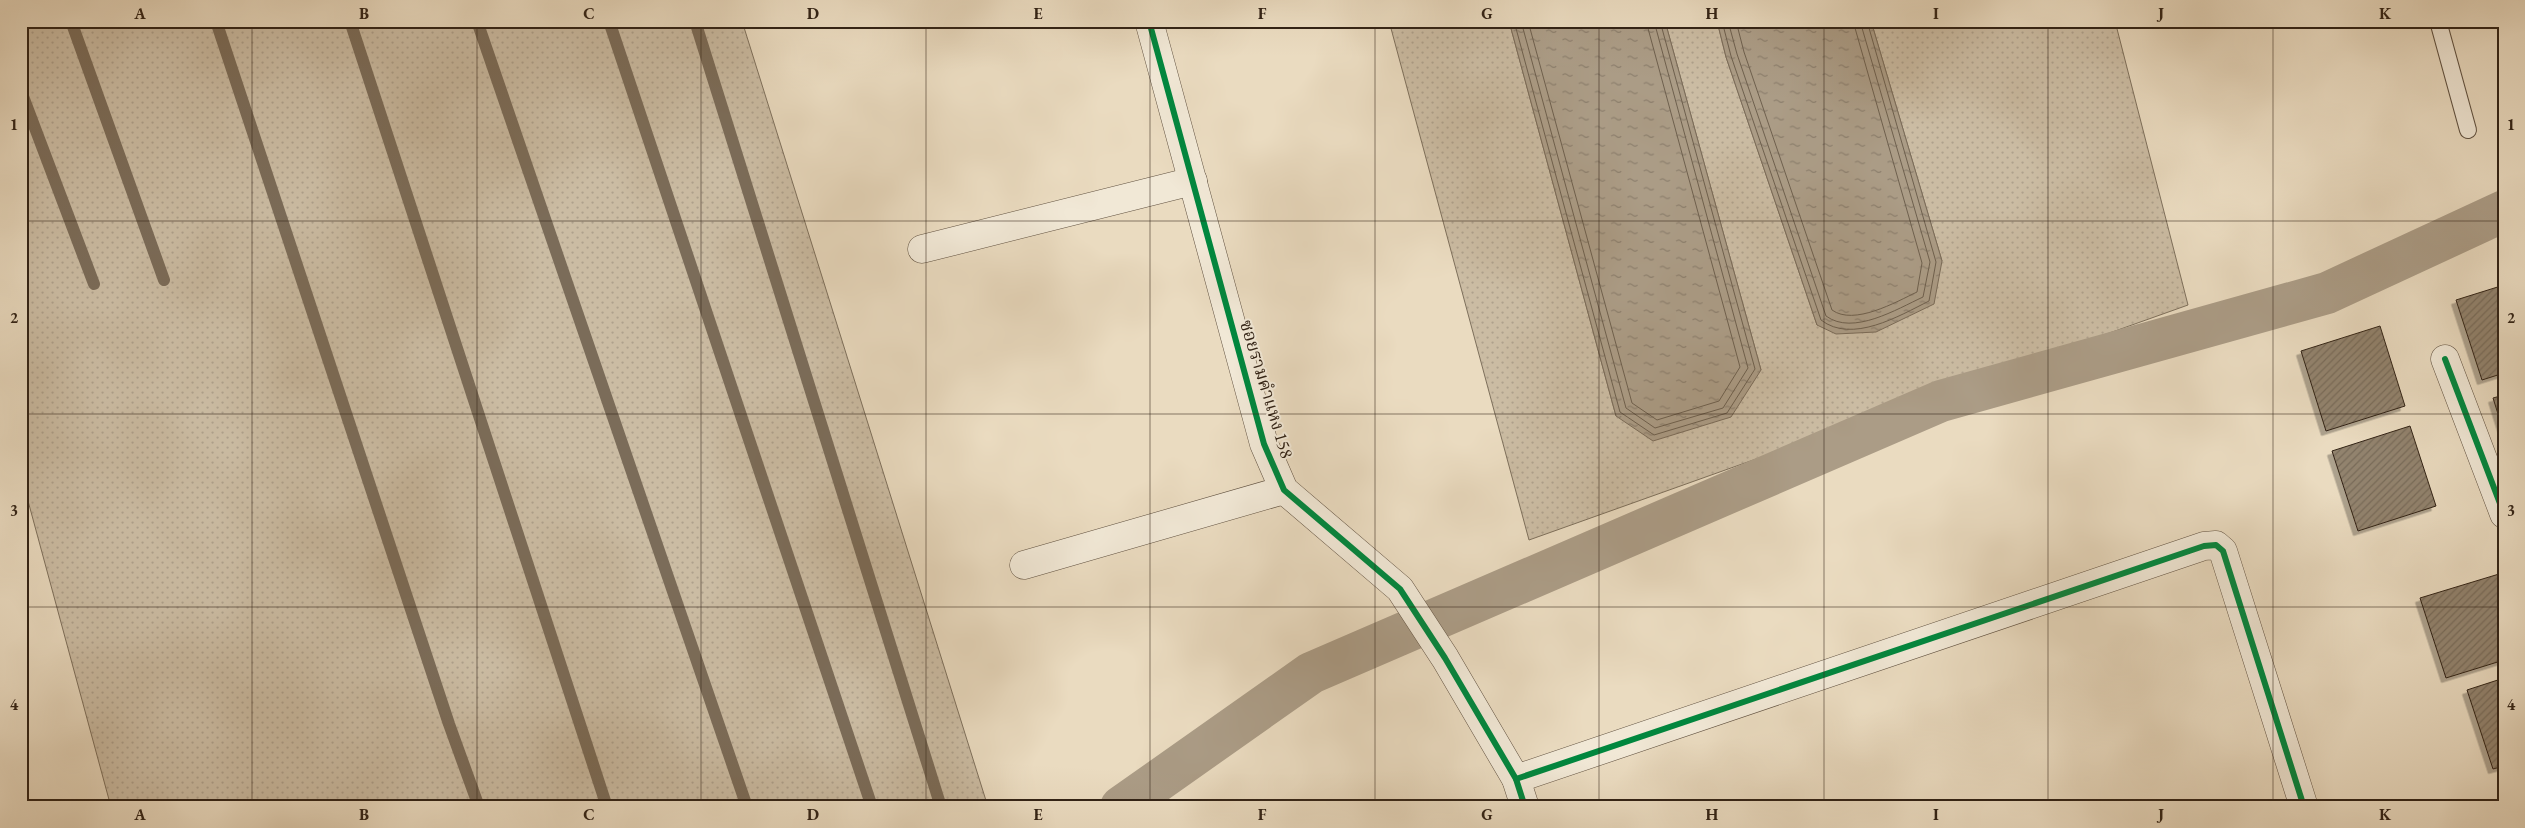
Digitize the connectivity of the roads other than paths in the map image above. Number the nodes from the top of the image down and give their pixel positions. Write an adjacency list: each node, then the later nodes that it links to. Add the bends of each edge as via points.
1 (1149, 21): 4 (street, ซอยรามคำแหง 158)
2 (2438, 21): 3 (lane)
3 (2468, 130)
4 (1193, 181): 5 (street); 7 (street, ซอยรามคำแหง 158, via 1264,444)
5 (922, 249)
6 (2445, 359): 8 (street)
7 (1284, 490): 9 (street); 10 (street, ซอยรามคำแหง 158, via 1400,589)
8 (2504, 514)
9 (1024, 566)
10 (1516, 779): 11 (street, ซอยรามคำแหง 158); 12 (street, via 2194,549 2216,545 2224,551)
11 (1525, 807)
12 (2304, 807)

